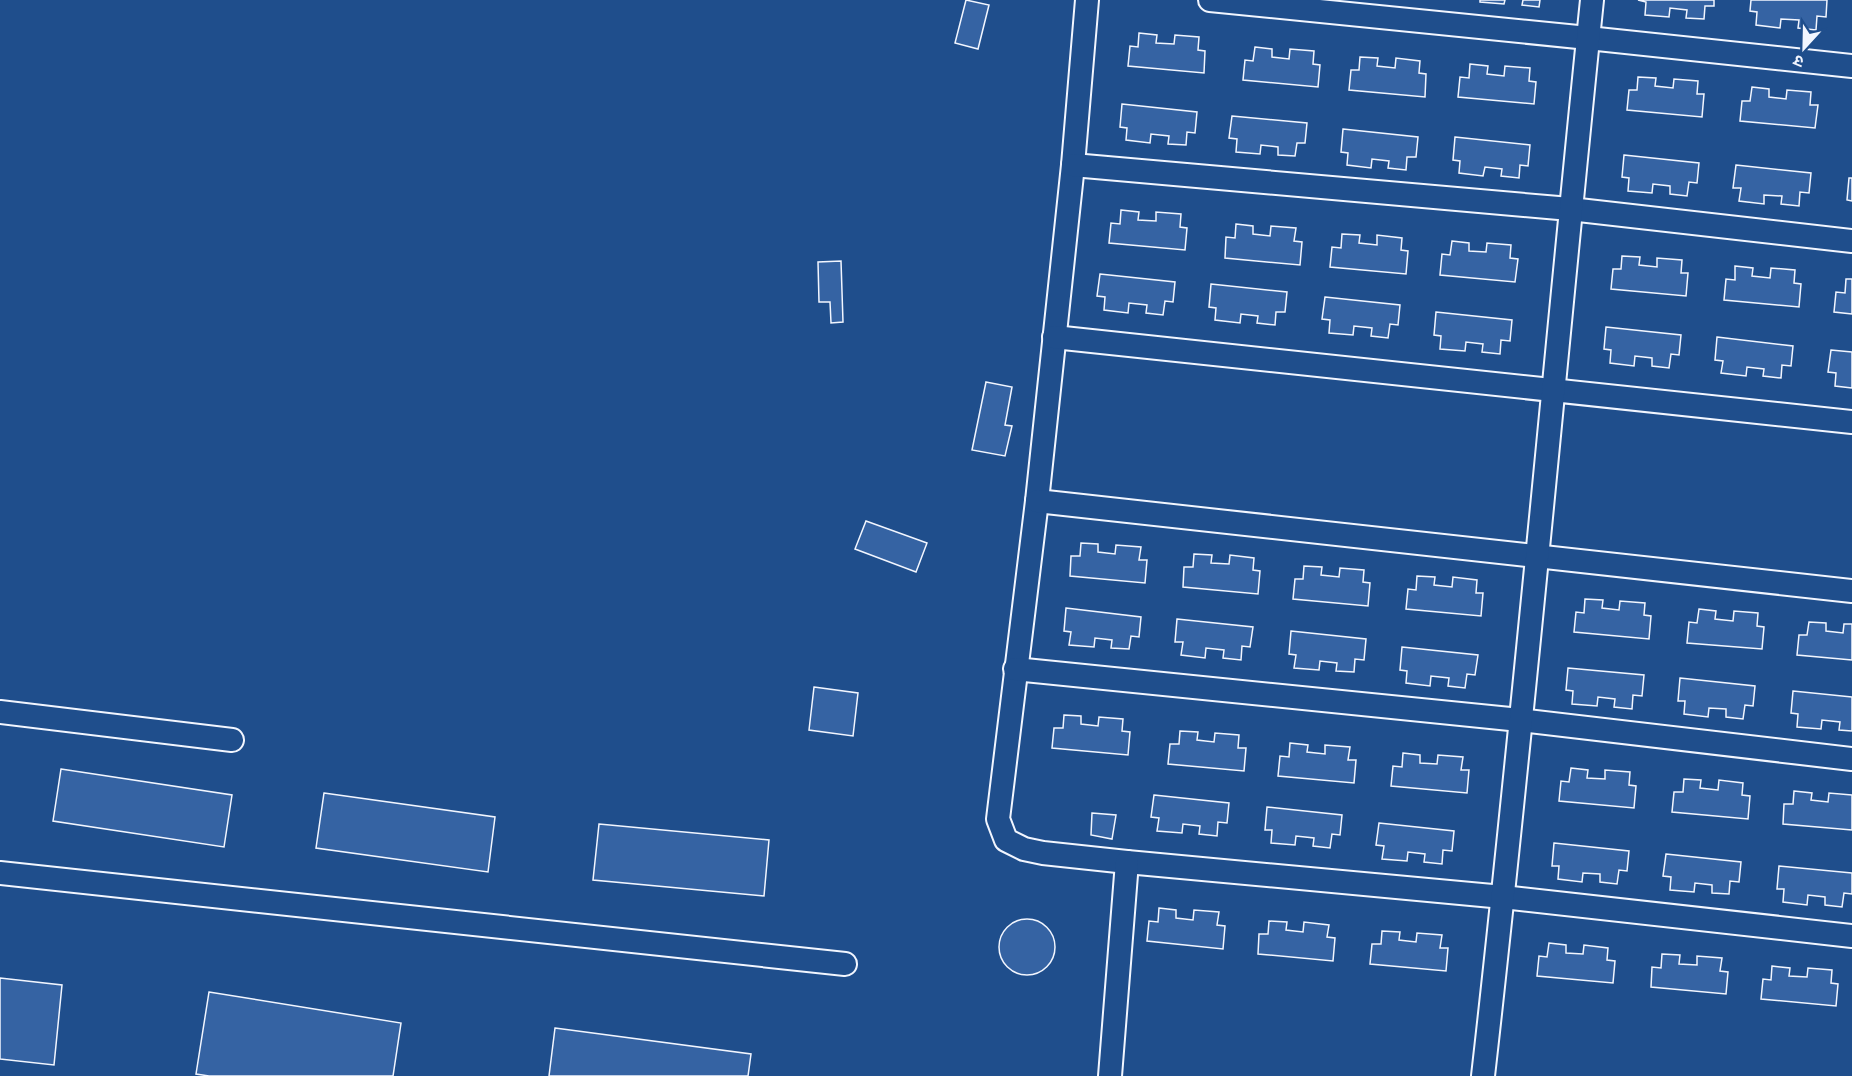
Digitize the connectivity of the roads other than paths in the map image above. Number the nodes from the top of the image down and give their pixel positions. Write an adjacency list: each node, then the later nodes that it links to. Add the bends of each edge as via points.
1 (1087, 0): 6 (street)
2 (1210, 0): 4 (street)
3 (1592, 0): 4 (street)
4 (1588, 38): 5 (street); 7 (street)
5 (1852, 66)
6 (1073, 165): 7 (street); 9 (street)
7 (1570, 209): 8 (street); 10 (street)
8 (1852, 241)
9 (1054, 337): 10 (street); 12 (street)
10 (1554, 389): 11 (street); 13 (street)
11 (1852, 422)
12 (1037, 501): 13 (street); 15 (street)
13 (1538, 558): 14 (street); 17 (street)
14 (1852, 591)
15 (1015, 669): 17 (street); 20 (street, via 998,819 1006,840 1043,853)
16 (0, 712): 18 (street)
17 (1520, 720): 19 (street); 22 (street)
18 (232, 740)
19 (1852, 759)
20 (1127, 862): 22 (street); 25 (street)
21 (0, 873): 24 (street)
22 (1503, 897): 23 (street); 26 (street)
23 (1852, 936)
24 (845, 964)
25 (1110, 1076)
26 (1483, 1076)

